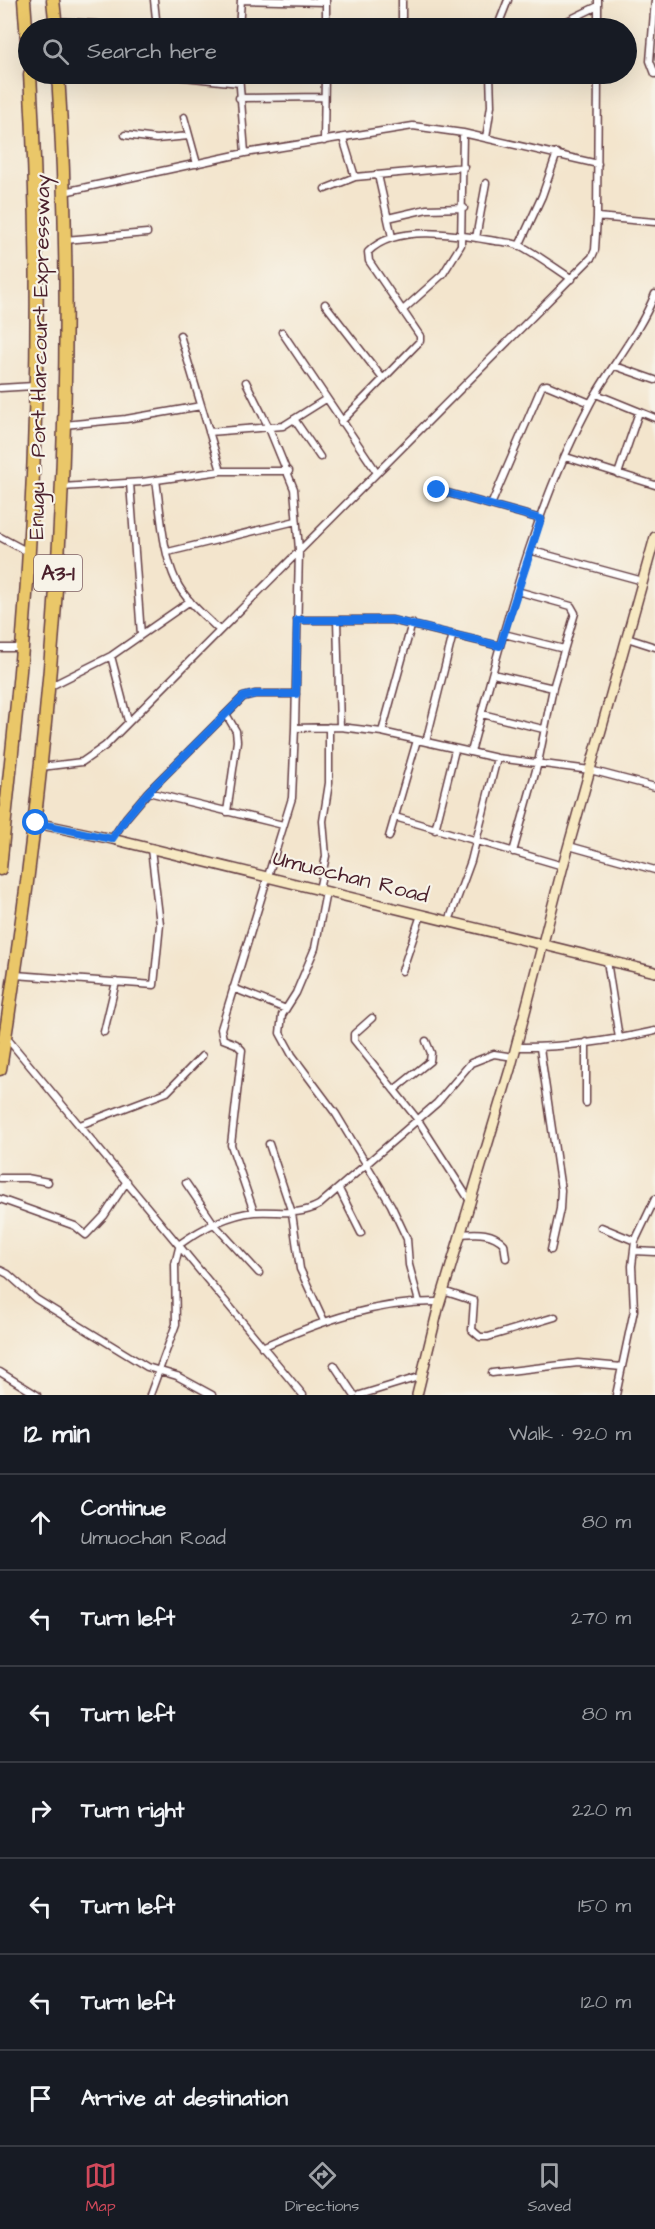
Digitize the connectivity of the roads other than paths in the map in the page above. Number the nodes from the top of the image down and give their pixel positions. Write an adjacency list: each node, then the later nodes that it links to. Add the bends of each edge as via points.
1 (24, 0): 10 (highway)
2 (53, 0): 11 (highway)
3 (154, 0): 12 (street)
4 (241, 0): 8 (street); 13 (street)
5 (402, 0): 15 (street)
6 (508, 0): 16 (street)
7 (655, 0): 18 (street, via 650,62)
8 (326, 1): 14 (street)
9 (598, 3): 17 (street)
10 (26, 18)
11 (55, 18)
12 (156, 18)
13 (240, 18)
14 (326, 18)
15 (402, 18)
16 (501, 18)
17 (572, 18)
18 (655, 74)
19 (30, 84): 65 (highway, Enugu - Port Harcourt Expressway / A3-1)
20 (59, 84): 43 (highway, Enugu - Port Harcourt Expressway / A3-1)
21 (238, 84): 25 (street)
22 (325, 84): 26 (street)
23 (490, 84): 32 (street)
24 (598, 84): 37 (street)
25 (239, 98): 26 (street); 34 (street)
26 (324, 98): 33 (street)
27 (184, 117): 30 (street)
28 (463, 133): 31 (street, via 413,126); 32 (street); 38 (street)
29 (125, 135): 30 (street, via 156,139)
30 (189, 136): 36 (street)
31 (343, 138): 33 (street); 40 (street)
32 (486, 138): 35 (street)
33 (324, 141): 34 (street)
34 (245, 153): 36 (street)
35 (557, 153): 37 (street); 53 (street)
36 (197, 164): 43 (street)
37 (598, 164): 45 (street)
38 (464, 167): 39 (street); 44 (street)
39 (378, 174): 40 (street); 46 (street)
40 (355, 177): 42 (street)
41 (486, 183): 51 (street)
42 (325, 189)
43 (64, 192): 52 (highway, Enugu - Port Harcourt Expressway / A3-1)
44 (464, 208): 46 (street, via 427,208); 49 (street)
45 (597, 217): 47 (street); 54 (street, via 595,250)
46 (388, 218): 50 (street)
47 (655, 222)
48 (147, 232): 52 (street)
49 (462, 236): 50 (street, via 425,233); 51 (street); 58 (street, via 459,252 443,274)
50 (392, 237): 58 (street, via 372,248 368,256)
51 (476, 238): 53 (street)
52 (65, 240): 75 (highway, Enugu - Port Harcourt Expressway / A3-1)
53 (519, 246): 54 (street)
54 (572, 279): 82 (street)
55 (655, 294): 57 (street)
56 (325, 304): 62 (street)
57 (653, 307): 61 (street)
58 (402, 310): 62 (street, via 420,340)
59 (282, 332): 68 (street)
60 (180, 335): 70 (street)
61 (615, 366): 63 (street); 67 (street)
62 (383, 379): 74 (street)
63 (655, 380)
64 (246, 382): 76 (street)
65 (34, 386): 66 (street); 97 (highway, Enugu - Port Harcourt Expressway / A3-1)
66 (0, 387)
67 (596, 394): 69 (street); 71 (street)
68 (326, 399): 73 (street); 74 (street)
69 (590, 404): 79 (street); 89 (street, via 542,386)
70 (201, 406): 75 (street); 77 (street)
71 (639, 412): 72 (street); 83 (street)
72 (655, 418)
73 (294, 419): 76 (street); 78 (street)
74 (341, 422): 82 (street)
75 (64, 425): 87 (highway, Enugu - Port Harcourt Expressway / A3-1)
76 (270, 428): 77 (street); 81 (street)
77 (209, 432): 80 (street)
78 (320, 457)
79 (566, 458): 83 (street); 90 (street)
80 (221, 471): 81 (street); 84 (street)
81 (289, 471): 91 (street)
82 (376, 471): 94 (street)
83 (618, 474): 86 (street)
84 (156, 480): 85 (street); 96 (street)
85 (130, 483): 87 (street); 107 (street)
86 (655, 485)
87 (62, 487): 116 (highway, Enugu - Port Harcourt Expressway / A3-1)
88 (437, 490): 89 (street)
89 (491, 505): 90 (street)
90 (541, 519): 95 (street)
91 (296, 521): 94 (street); 96 (street)
92 (0, 537): 97 (street)
93 (655, 537): 98 (main road)
94 (299, 550): 101 (street); 104 (street)
95 (529, 550): 98 (street); 99 (street)
96 (168, 552): 100 (street, via 176,581)
97 (29, 553): 112 (highway, Enugu - Port Harcourt Expressway / A3-1)
98 (643, 581): 108 (main road)
99 (517, 591): 106 (street); 113 (street, via 574,609)
100 (190, 601): 104 (street); 107 (street)
101 (297, 620): 102 (street); 118 (street)
102 (336, 620): 103 (street); 122 (street)
103 (412, 623): 105 (street); 126 (street)
104 (219, 630): 121 (street)
105 (453, 634): 109 (street); 128 (street)
106 (504, 634): 109 (street); 113 (street)
107 (141, 635): 114 (street)
108 (627, 638): 110 (street); 134 (main road)
109 (500, 646): 115 (street)
110 (655, 647)
111 (0, 648): 112 (street)
112 (22, 648): 138 (highway, Enugu - Port Harcourt Expressway / A3-1)
113 (564, 649): 117 (street)
114 (111, 656): 116 (street); 121 (street)
115 (493, 674): 117 (street); 120 (street)
116 (50, 687): 133 (highway, Enugu - Port Harcourt Expressway / A3-1)
117 (553, 688): 125 (street)
118 (296, 694): 119 (street, via 249,694); 123 (street)
119 (226, 714): 136 (street); 137 (street, via 237,741)
120 (482, 714): 125 (street); 130 (street)
121 (128, 722): 133 (street, via 91,757 72,765)
122 (340, 727): 124 (street); 126 (street)
123 (295, 728): 124 (street); 141 (street, via 292,798)
124 (329, 728): 153 (street)
125 (543, 729): 132 (street)
126 (382, 732): 127 (street)
127 (417, 740): 128 (street); 139 (street)
128 (426, 742): 129 (street)
129 (455, 750): 130 (street); 142 (street)
130 (471, 753): 131 (street)
131 (497, 758): 132 (street); 145 (street)
132 (538, 763): 134 (street); 148 (street)
133 (41, 767): 140 (highway, Enugu - Port Harcourt Expressway / A3-1)
134 (590, 770): 135 (street); 146 (main road)
135 (655, 787)
136 (148, 792): 137 (street); 144 (street)
137 (227, 812): 141 (street)
138 (3, 814): 150 (highway, Enugu - Port Harcourt Expressway / A3-1)
139 (395, 817): 142 (street); 143 (street)
140 (36, 823): 144 (main road, Umuochan Road); 160 (highway, Enugu - Port Harcourt Expressway / A3-1)
141 (283, 825): 152 (street)
142 (435, 830): 145 (street)
143 (389, 837)
144 (112, 839): 147 (main road, Umuochan Road)
145 (476, 842): 148 (street); 155 (street)
146 (569, 846): 149 (main road); 151 (street)
147 (151, 849): 152 (main road, Umuochan Road); 161 (street, via 160,924 154,985)
148 (513, 852): 149 (street)
149 (563, 866): 156 (main road)
150 (0, 869)
151 (655, 870)
152 (266, 877): 153 (main road, Umuochan Road); 162 (street)
153 (322, 891): 154 (main road, Umuochan Road); 163 (street, via 315,948)
154 (421, 915): 155 (main road, Umuochan Road); 158 (street)
155 (449, 921): 156 (main road, Umuochan Road)
156 (542, 945): 157 (main road, Umuochan Road); 172 (main road)
157 (607, 961): 159 (main road, Umuochan Road); 168 (street)
158 (402, 971)
159 (655, 972)
160 (15, 975): 161 (street); 167 (highway, Enugu - Port Harcourt Expressway / A3-1)
161 (116, 982): 166 (street)
162 (233, 988): 163 (street); 189 (street, via 221,1029 223,1039 240,1047 243,1054 231,1145)
163 (286, 1009): 180 (street, via 280,1033 336,1114)
164 (372, 1018): 175 (street, via 354,1034 354,1040)
165 (655, 1031): 168 (street)
166 (104, 1032)
167 (5, 1036): 174 (highway, Enugu - Port Harcourt Expressway / A3-1); 178 (street)
168 (619, 1038): 170 (street)
169 (426, 1041): 175 (street, via 430,1061)
170 (586, 1042): 171 (street); 176 (street)
171 (540, 1048): 172 (street); 197 (street, via 561,1191)
172 (515, 1052): 177 (street, via 477,1059); 188 (main road)
173 (202, 1056): 178 (street, via 167,1092)
174 (0, 1069)
175 (394, 1090): 177 (street)
176 (586, 1103)
177 (418, 1120): 180 (street); 188 (street)
178 (80, 1125): 182 (street)
179 (269, 1143): 190 (street)
180 (366, 1167): 185 (street); 204 (street, via 406,1236)
181 (0, 1178): 183 (street)
182 (128, 1181): 187 (street, via 86,1235 75,1226); 196 (street)
183 (48, 1182)
184 (186, 1183): 191 (street)
185 (339, 1189): 190 (street, via 306,1211); 193 (street)
186 (655, 1198): 195 (street)
187 (0, 1199)
188 (470, 1201): 194 (main road)
189 (254, 1212): 190 (street); 191 (street)
190 (292, 1213): 207 (street, via 300,1269)
191 (214, 1224): 196 (street); 202 (street)
192 (601, 1227): 195 (street)
193 (361, 1233)
194 (460, 1234): 200 (street, via 484,1234 501,1240); 203 (main road)
195 (635, 1241): 198 (street)
196 (180, 1244): 208 (street); 211 (street, via 176,1264 177,1317)
197 (552, 1250)
198 (634, 1251): 199 (street); 210 (street, via 634,1310)
199 (655, 1252)
200 (506, 1258)
201 (0, 1270): 211 (street, via 36,1299 147,1367)
202 (259, 1273)
203 (443, 1291): 205 (main road); 206 (street, via 474,1301 472,1330 480,1337)
204 (419, 1302): 205 (street); 207 (street, via 373,1307)
205 (440, 1302): 214 (main road)
206 (555, 1317)
207 (324, 1322): 208 (street)
208 (262, 1347): 218 (street)
209 (334, 1365): 219 (street)
210 (622, 1367): 213 (street, via 578,1363); 222 (street)
211 (160, 1371): 216 (street); 217 (street)
212 (0, 1372): 215 (street)
213 (492, 1373)
214 (422, 1376): 220 (street); 221 (main road)
215 (37, 1395)
216 (150, 1395)
217 (212, 1395)
218 (303, 1395)
219 (354, 1395)
220 (360, 1395)
221 (417, 1395)
222 (616, 1395)

